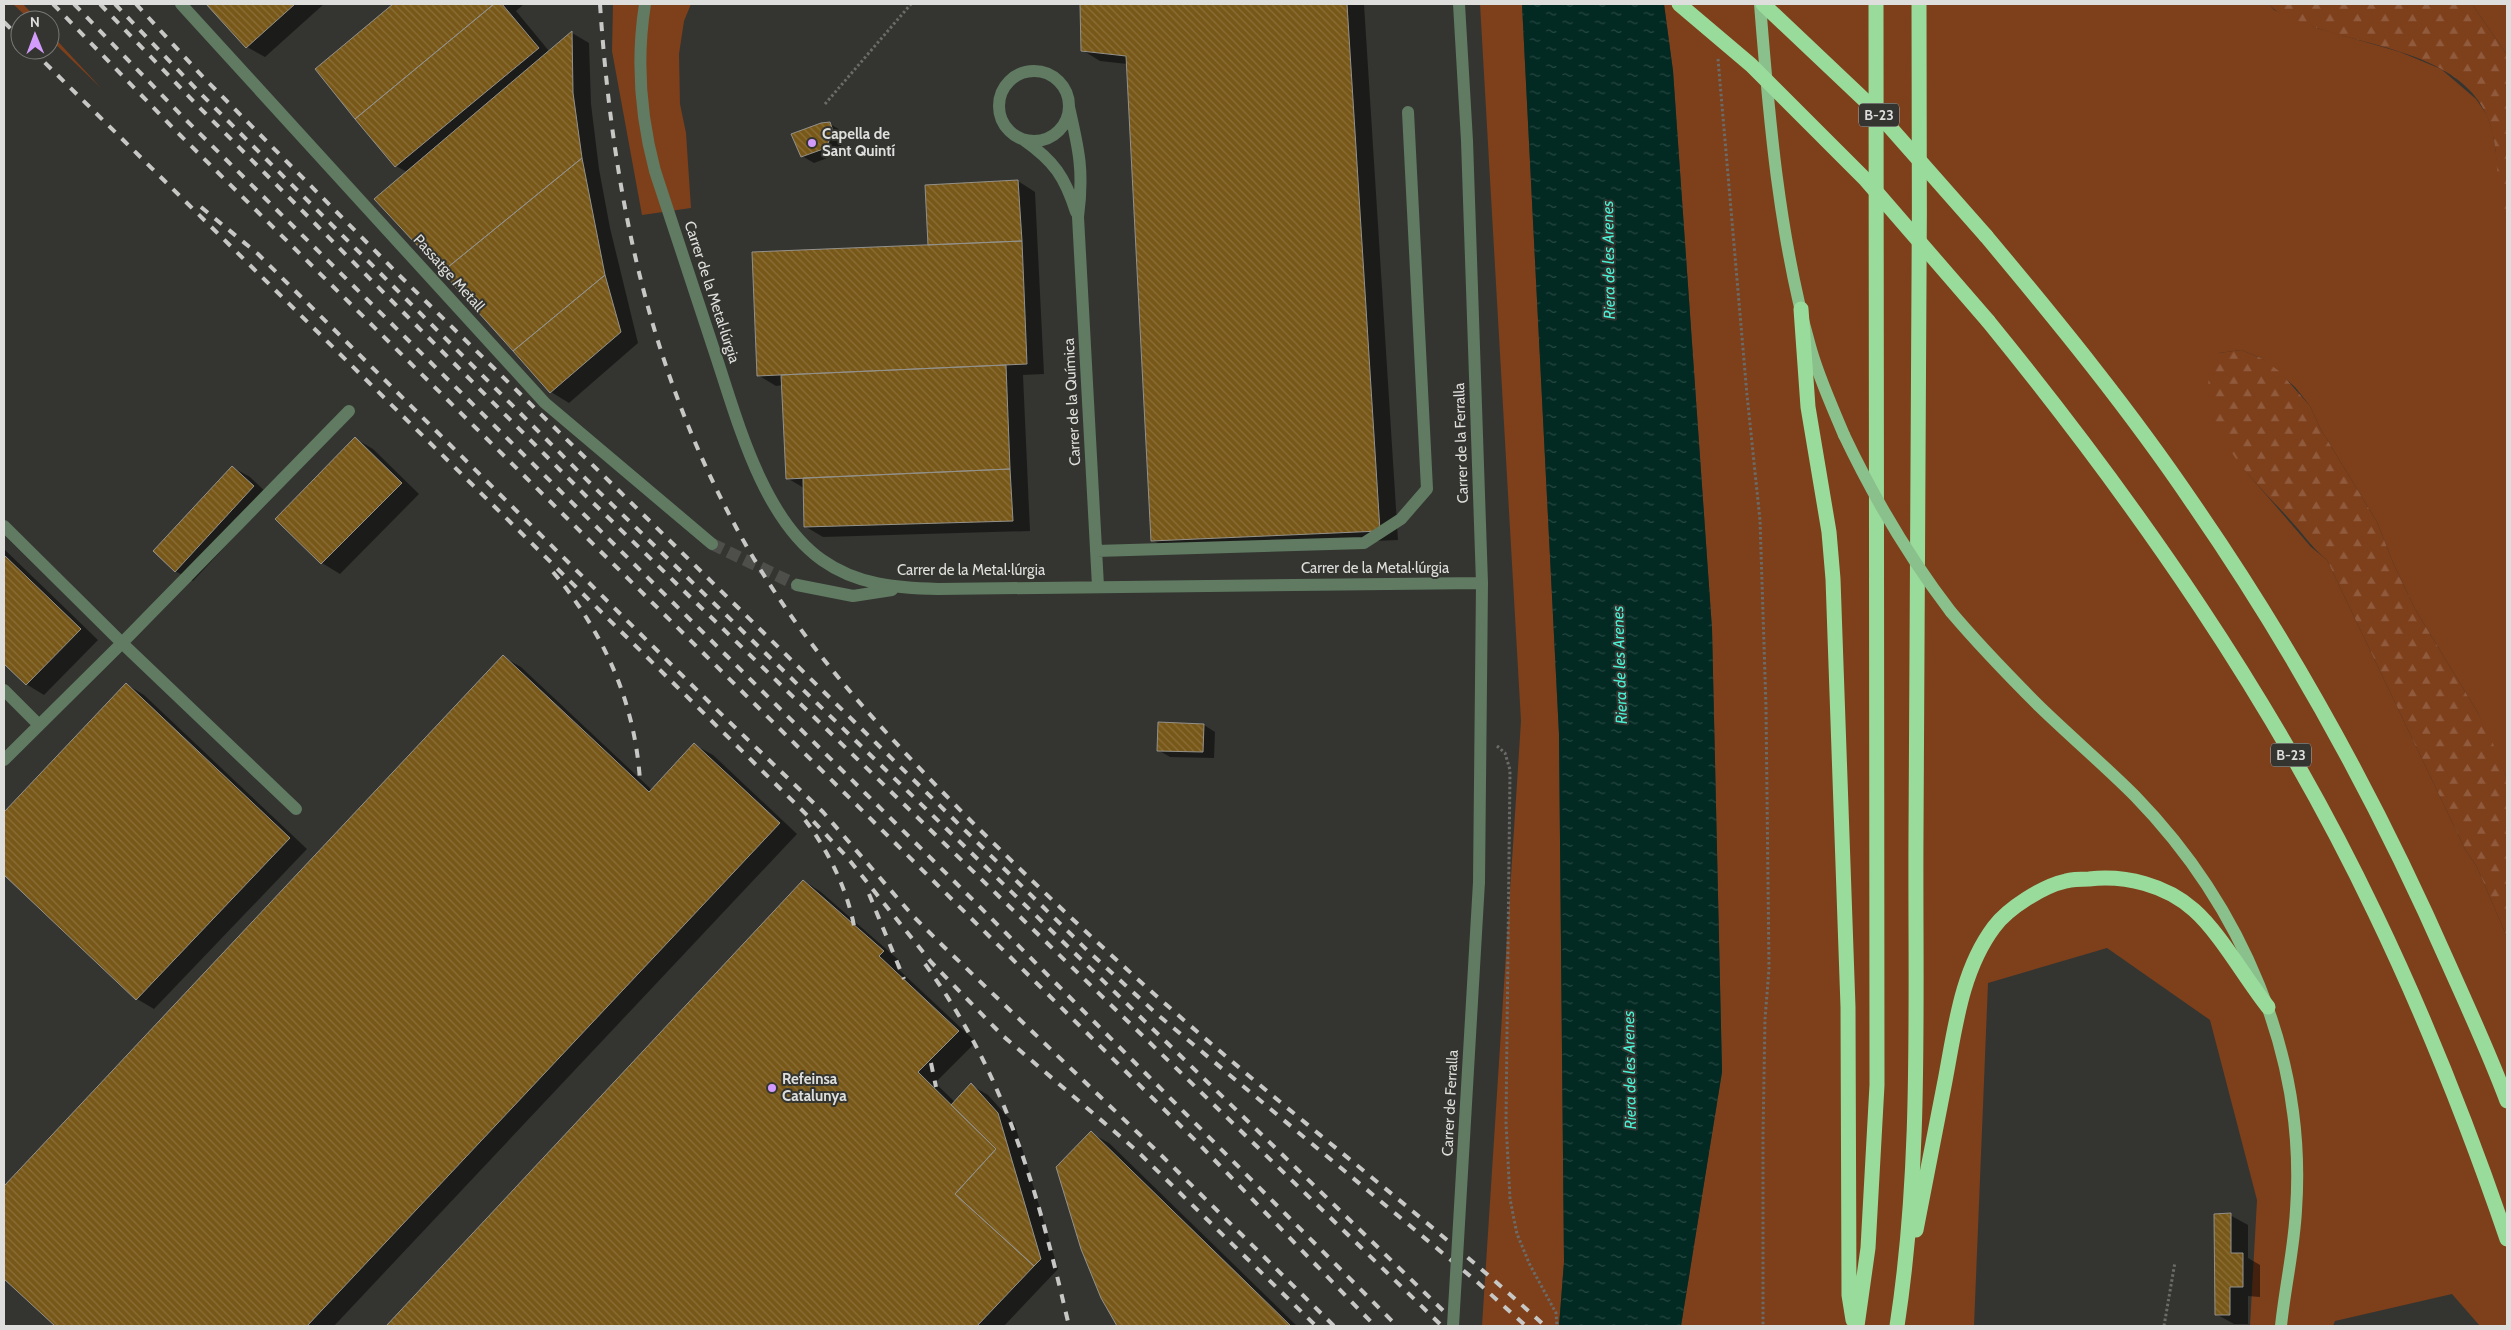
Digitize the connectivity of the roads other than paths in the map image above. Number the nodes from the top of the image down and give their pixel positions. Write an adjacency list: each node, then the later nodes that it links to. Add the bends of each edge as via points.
1 (181, 4): 15 (street, Passatge Metall, via 545,403)
2 (645, 4): 20 (street, Carrer de la Metal·lúrgia, via 639,80 648,142 751,457 775,504 807,547 821,559 857,579)
3 (1460, 4): 17 (street, Carrer de la Ferralla)
4 (1679, 4): 30 (highway, B-23, bridge, via 1750,65 1866,180 1988,321 2126,498 2223,642 2297,764 2375,911 2461,1111)
5 (1761, 4): 12 (main road, via 1783,214); 28 (highway, B-23, bridge, via 1874,110 1986,236 2066,333 2192,501 2330,722 2400,858)
6 (1876, 4): 33 (highway, via 1877,1067 1868,1248)
7 (1919, 4): 29 (highway, via 1916,1093)
8 (1069, 106): 10 (street, via 1065,122 1055,134 1045,140); 10 (street, via 1062,84 1053,76 1030,71 1018,74 1002,91 999,102 1004,125); 11 (street, Carrer de la Química, via 1082,164)
9 (1408, 112): 16 (street, via 1427,489 1401,519 1364,544)
10 (1023, 140): 11 (street, Carrer de la Química, via 1040,151 1062,176)
11 (1078, 217): 16 (street, Carrer de la Química)
12 (1801, 309): 27 (main road, bridge, via 1814,360 1844,435 1862,474 1911,558 1951,612 2006,673 2135,797 2188,858 2234,928); 32 (highway, via 1808,407 1829,532 1832,579 1848,1007 1849,1295)
13 (349, 411): 21 (street)
14 (4, 526): 21 (street)
15 (712, 544)
16 (1096, 551): 19 (street, Carrer de la Química)
17 (1482, 583): 19 (street, Carrer de la Metal·lúrgia); 26 (street, Carrer de la Ferralla)
18 (797, 585): 20 (street, via 853,596)
19 (1098, 586): 20 (street, Carrer de la Metal·lúrgia)
20 (904, 588)
21 (122, 644): 23 (street); 25 (street)
22 (4, 690): 23 (street)
23 (38, 725): 24 (street)
24 (4, 760)
25 (296, 809)
26 (1478, 882): 31 (street, Carrer de Ferralla, bridge)
27 (2268, 1006): 29 (highway, via 2196,911 2174,894 2138,882 2095,878 2066,881 2018,905 1994,926 1977,955 1961,1000); 35 (main road, via 2287,1079 2296,1153 2296,1208)
28 (2507, 1101)
29 (1911, 1238): 34 (highway)
30 (2507, 1239)
31 (1453, 1326)
32 (1854, 1326)
33 (1858, 1326)
34 (1897, 1326)
35 (2281, 1326)

